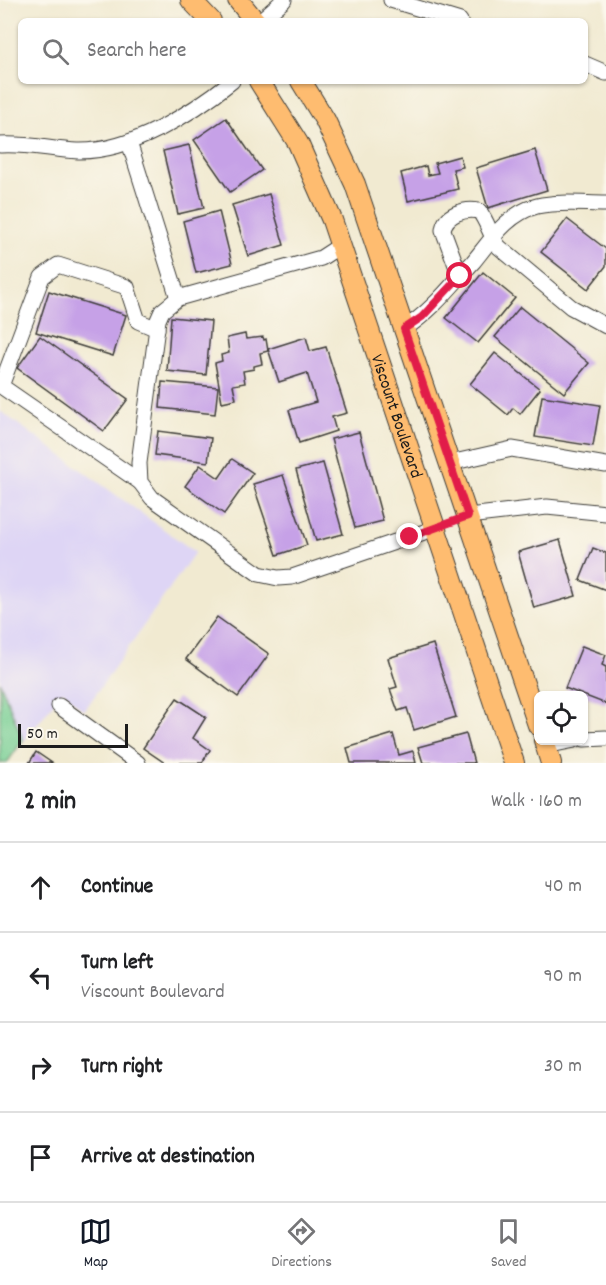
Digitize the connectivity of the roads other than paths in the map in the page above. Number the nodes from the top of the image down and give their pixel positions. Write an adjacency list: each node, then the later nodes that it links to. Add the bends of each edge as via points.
1 (191, 0): 5 (main road)
2 (238, 0): 6 (main road)
3 (284, 0): 7 (lane)
4 (391, 0): 8 (lane)
5 (208, 18)
6 (255, 18)
7 (262, 18)
8 (450, 18)
9 (588, 65): 10 (lane)
10 (606, 73)
11 (228, 84): 14 (lane, via 202,105)
12 (261, 84): 19 (main road, Viscount Boulevard, via 298,143)
13 (303, 84): 17 (main road, Viscount Boulevard, via 340,148)
14 (129, 142): 15 (lane, via 80,151 20,143); 21 (lane)
15 (0, 145)
16 (606, 204): 18 (lane, via 535,207 503,225)
17 (372, 233): 19 (main road); 24 (main road, Viscount Boulevard)
18 (492, 238): 20 (lane); 20 (lane, via 479,211 472,209 449,217 443,230); 22 (lane, via 571,308)
19 (341, 245): 21 (lane, via 321,258); 30 (main road, Viscount Boulevard)
20 (460, 276): 24 (lane, via 422,317)
21 (178, 298): 23 (lane, via 162,311)
22 (606, 326)
23 (157, 329): 27 (lane, via 139,463); 27 (lane, via 138,321 126,287 58,265 42,277 1,386)
24 (404, 329): 25 (main road, Viscount Boulevard)
25 (450, 463): 26 (lane, via 512,449); 29 (main road, Viscount Boulevard)
26 (606, 465)
27 (140, 482): 30 (lane, via 152,498 268,577 292,577)
28 (606, 513): 29 (lane, via 547,507)
29 (468, 516): 30 (main road); 32 (main road, Viscount Boulevard)
30 (436, 528): 38 (main road, Viscount Boulevard)
31 (59, 706): 37 (lane)
32 (534, 713)
33 (606, 738): 34 (lane)
34 (588, 739)
35 (563, 745): 36 (lane)
36 (547, 750)
37 (138, 763)
38 (514, 763)

